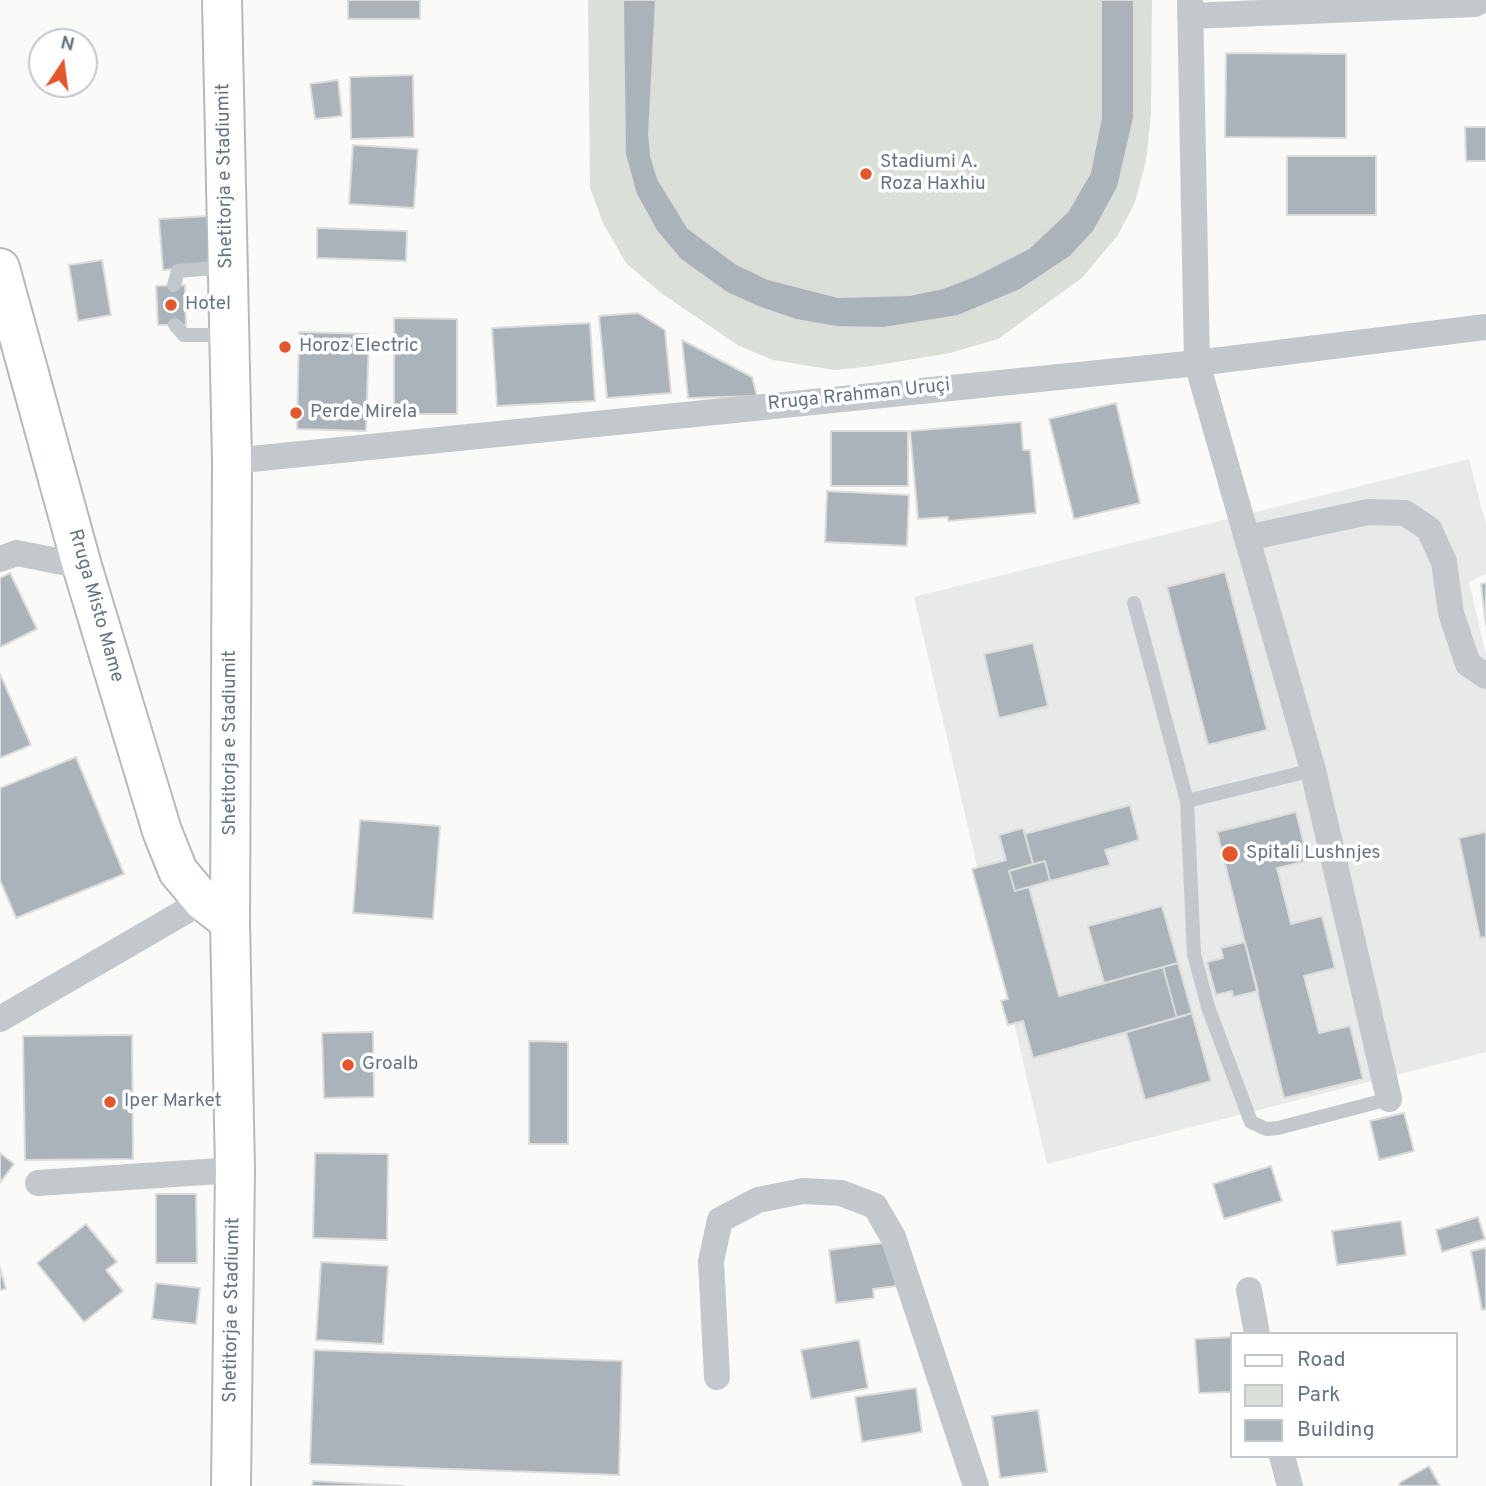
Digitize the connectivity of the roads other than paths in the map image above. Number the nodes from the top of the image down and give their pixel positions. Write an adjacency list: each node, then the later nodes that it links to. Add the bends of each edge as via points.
1 (222, 0): 4 (main road, Shetitorja e Stadiumit)
2 (1482, 0): 3 (street, via 1475,4)
3 (1190, 8): 10 (street)
4 (228, 267): 6 (lane, via 178,271); 9 (main road, Shetitorja e Stadiumit)
5 (0, 268): 14 (main road, Rruga Misto Mame)
6 (174, 285)
7 (175, 325): 9 (lane, via 184,335)
8 (1486, 327): 10 (street, Rruga Rrahman Uruçi)
9 (230, 335): 11 (main road, Shetitorja e Stadiumit)
10 (1197, 363): 11 (street, Rruga Rrahman Uruçi); 12 (street)
11 (232, 461): 19 (main road, Shetitorja e Stadiumit)
12 (1247, 538): 16 (street, via 1368,512 1405,513 1429,529 1444,562 1451,613 1468,664); 17 (street)
13 (6, 550): 14 (street)
14 (82, 566): 19 (main road, Rruga Misto Mame, via 162,831 178,871)
15 (1134, 603): 18 (lane)
16 (1486, 676)
17 (1313, 770): 18 (lane); 21 (street)
18 (1186, 801): 21 (lane, via 1194,954 1208,1007 1251,1122 1266,1129 1278,1128)
19 (216, 912): 20 (street); 22 (main road, Shetitorja e Stadiumit)
20 (0, 1019)
21 (1389, 1099)
22 (235, 1170): 23 (street); 28 (main road, Shetitorja e Stadiumit)
23 (38, 1183)
24 (1249, 1290): 25 (street)
25 (1257, 1332)
26 (717, 1377): 29 (street, via 711,1261 720,1220 758,1199 803,1191 841,1194 875,1206 893,1237)
27 (1283, 1458): 30 (street)
28 (231, 1486)
29 (976, 1486)
30 (1290, 1486)

